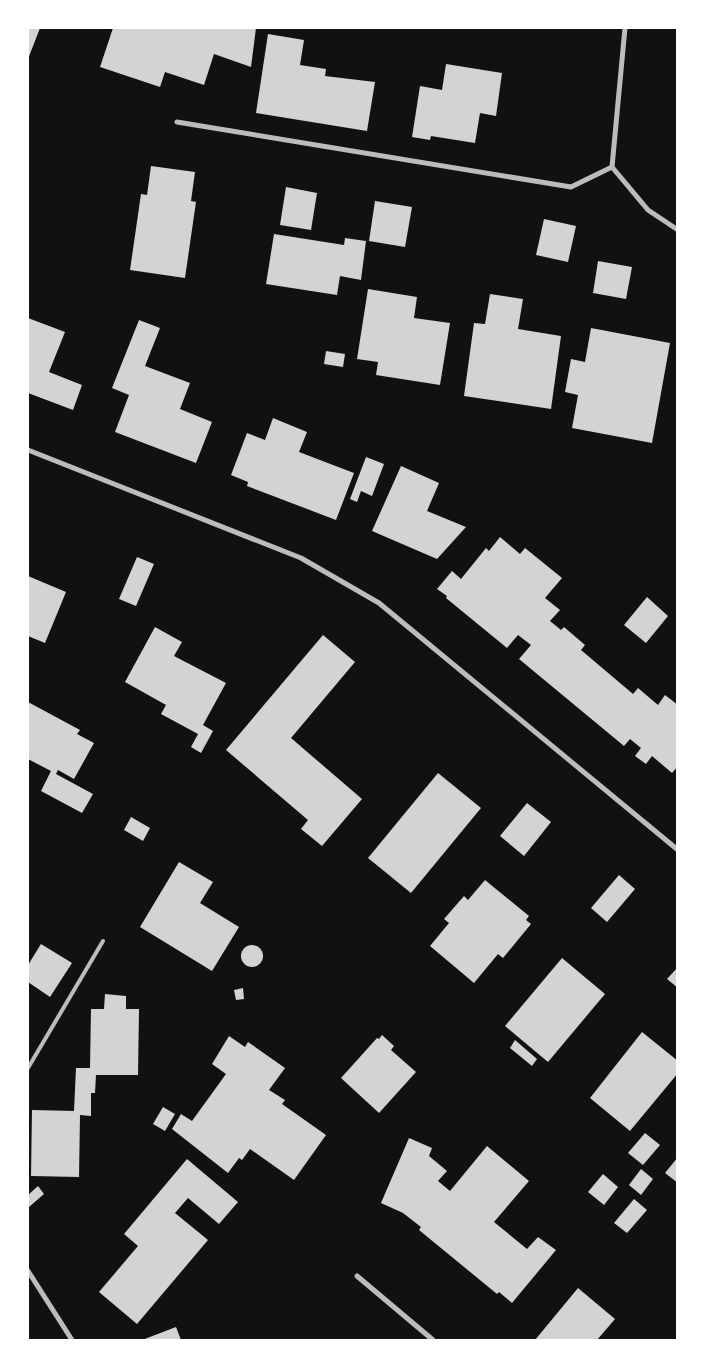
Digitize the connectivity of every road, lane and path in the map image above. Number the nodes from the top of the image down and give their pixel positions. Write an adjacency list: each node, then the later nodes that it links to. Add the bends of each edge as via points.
1 (625, 28): 3 (street)
2 (177, 122): 3 (street, via 571,187)
3 (612, 167): 4 (street, via 648,210)
4 (678, 230)
5 (28, 450): 6 (street, via 302,558 379,603)
6 (678, 850)
7 (104, 942): 8 (lane)
8 (28, 1068)
9 (28, 1271): 11 (street)
10 (357, 1276): 12 (street)
11 (72, 1340)
12 (433, 1340)

